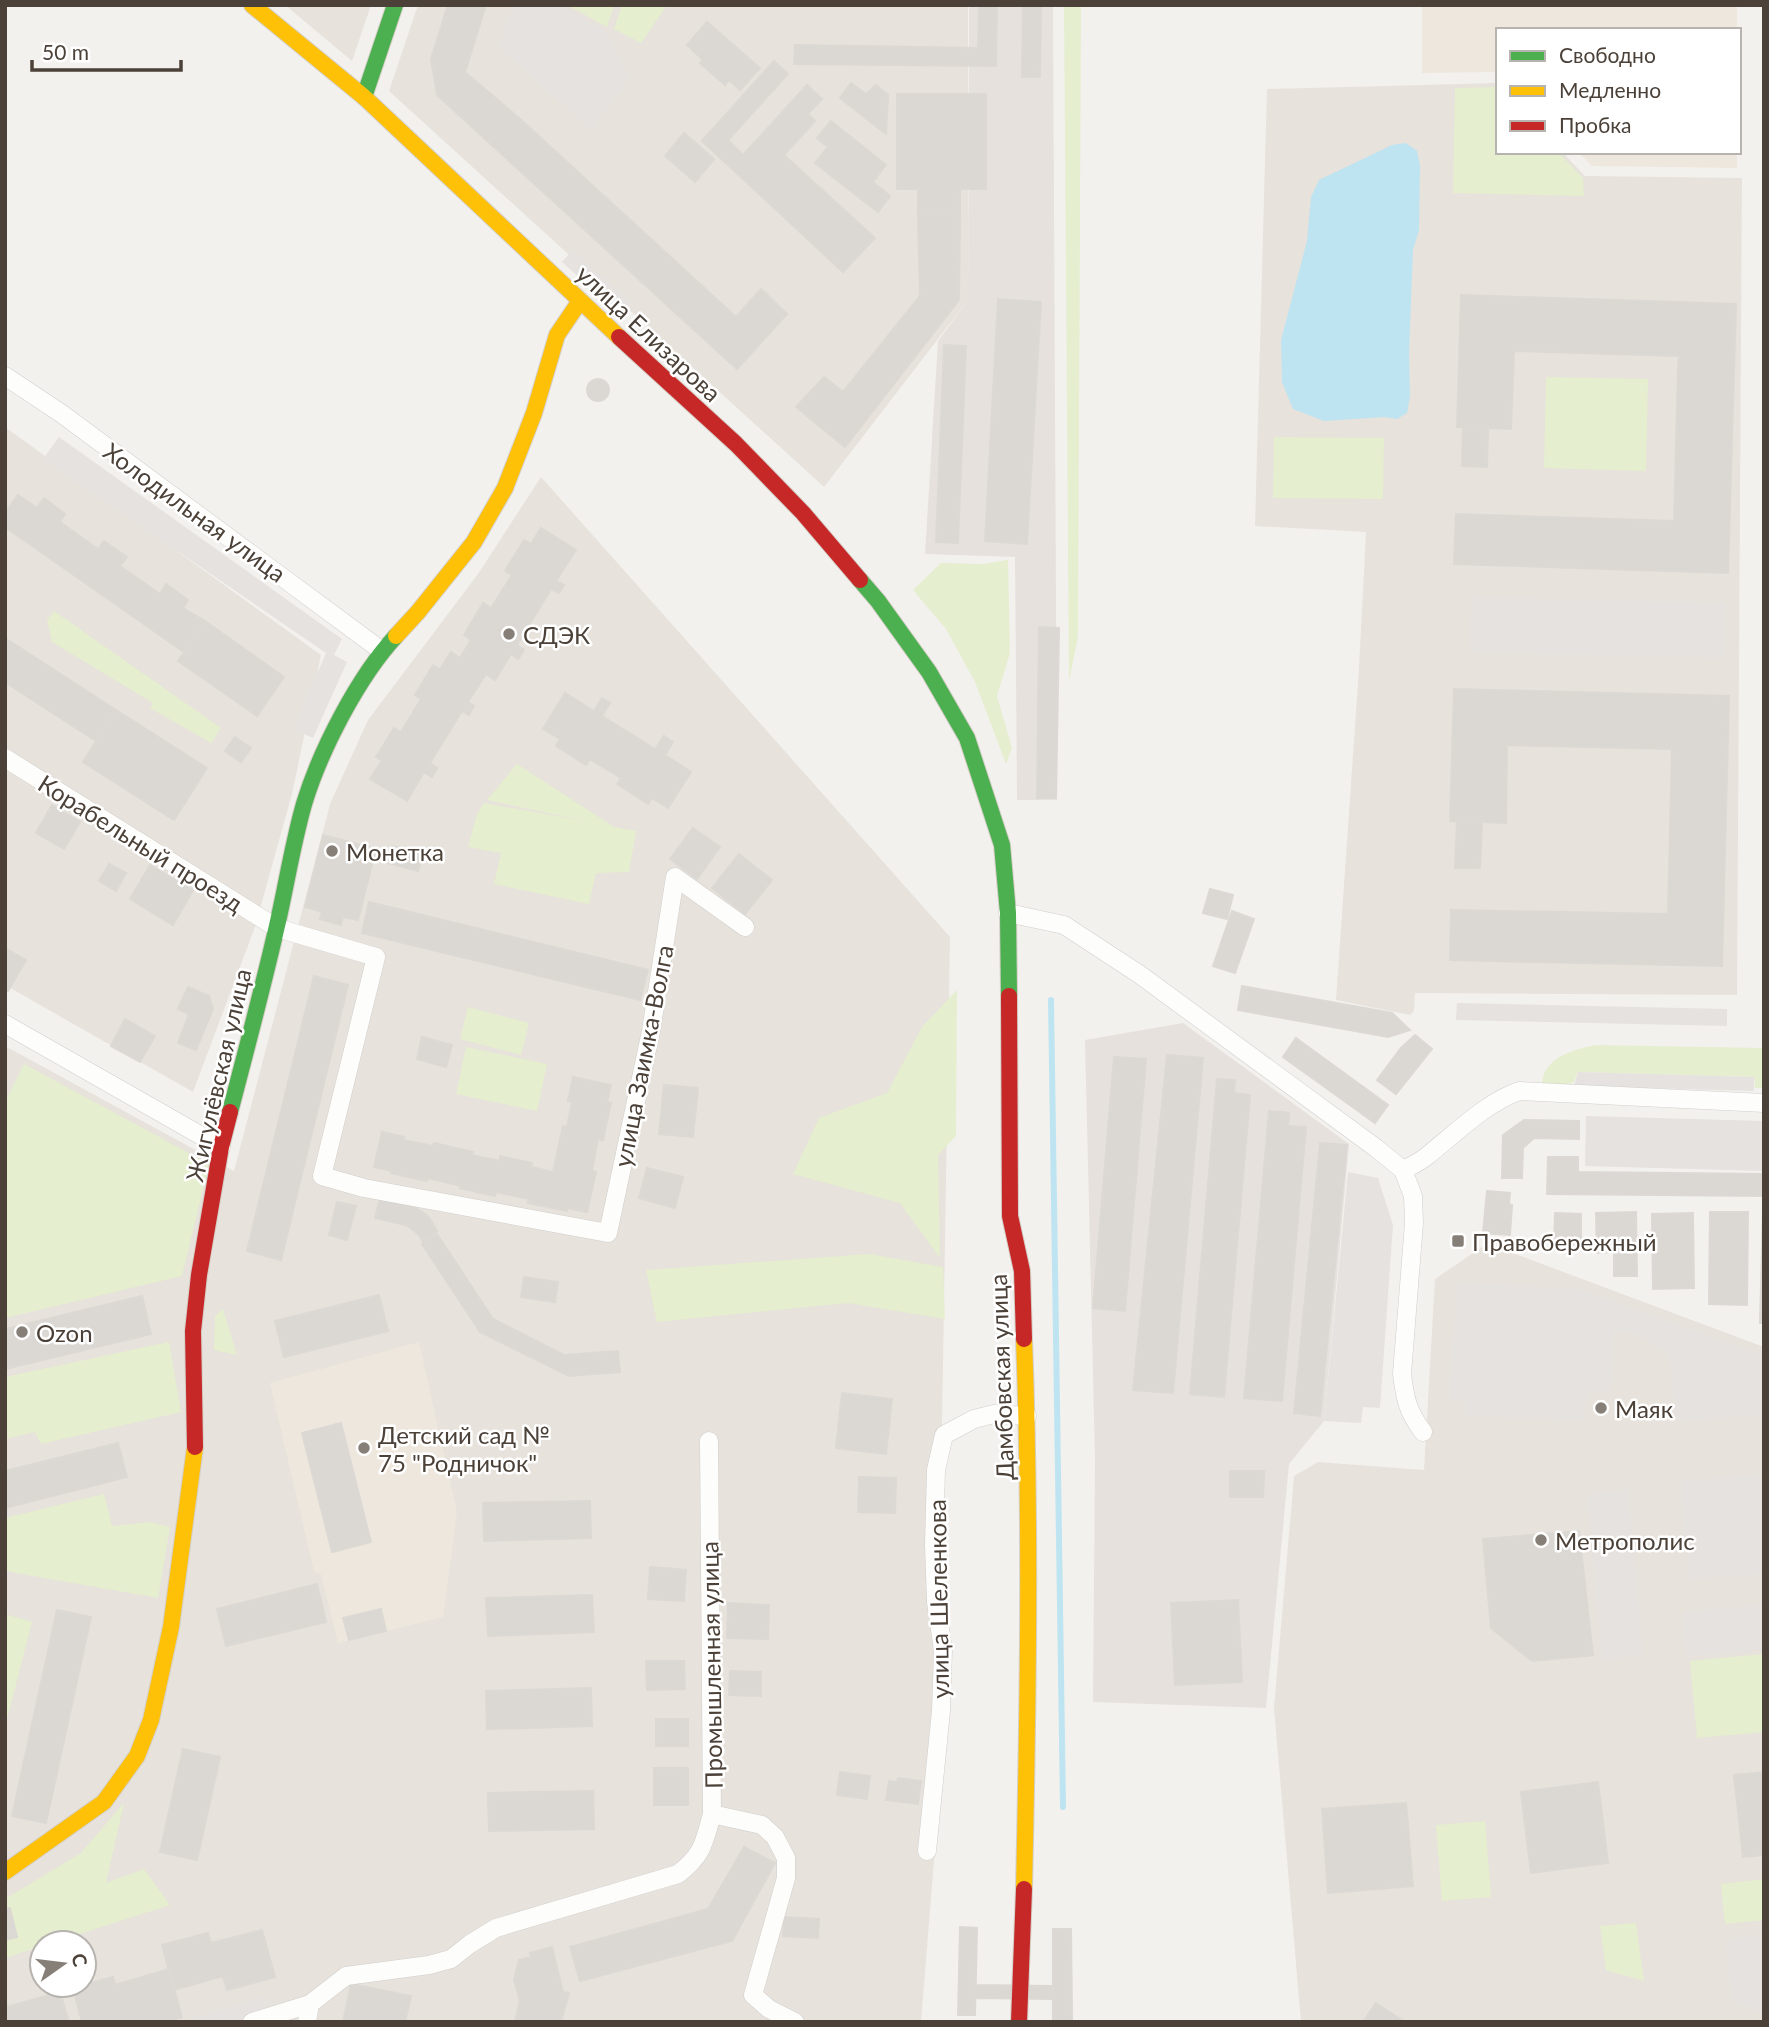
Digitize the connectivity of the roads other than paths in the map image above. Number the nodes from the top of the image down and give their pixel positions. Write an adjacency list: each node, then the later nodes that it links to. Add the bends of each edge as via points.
1 (252, 5): 3 (street, улица Елизарова)
2 (394, 5): 3 (street)
3 (364, 97): 4 (street, улица Елизарова)
4 (580, 301): 6 (street, Жигулёвская улица, via 557,335 534,414 505,488 474,542); 7 (street, улица Елизарова, via 736,444 803,513 878,601 929,672)
5 (5, 376): 6 (street, Холодильная улица)
6 (382, 651): 11 (street, Жигулёвская улица, via 341,717 314,776 288,868)
7 (967, 738): 9 (street, Дамбовская улица, via 1002,845)
8 (5, 758): 11 (street, Корабельный проезд)
9 (1008, 913): 15 (street, via 1064,925 1139,974); 17 (street, Дамбовская улица, via 1010,1216 1021,1271)
10 (745, 927): 16 (street, улица Заимка-Волга, via 675,877 651,1031)
11 (277, 928): 14 (street, Жигулёвская улица); 16 (street, Корабельный проезд, via 376,957 322,1176 364,1188)
12 (5, 1024): 14 (street)
13 (1764, 1103): 15 (street, via 1519,1091 1491,1105 1425,1158)
14 (220, 1147): 22 (street, Жигулёвская улица, via 193,1331 195,1448 171,1627 151,1720 137,1756 104,1802)
15 (1402, 1170): 18 (street, via 1413,1196 1414,1223 1402,1374 1405,1399)
16 (607, 1233)
17 (1027, 1416): 21 (street, улица Шеленкова, via 994,1414 974,1419 944,1435 941,1447 934,1545 943,1650 942,1699); 23 (street, Дамбовская улица, via 1028,1700)
18 (1423, 1432)
19 (709, 1441): 20 (street, Промышленная улица)
20 (712, 1814): 24 (street, via 694,1862 678,1874 496,1928 451,1959 346,1976); 27 (street, Промышленная улица, via 762,1825 786,1858 786,1878 752,1995)
21 (927, 1851)
22 (5, 1872)
23 (1022, 1980): 28 (street, Дамбовская улица); 29 (street)
24 (310, 2004): 25 (street); 26 (street)
25 (252, 2022)
26 (307, 2022)
27 (795, 2022)
28 (1019, 2022)
29 (1029, 2022)

